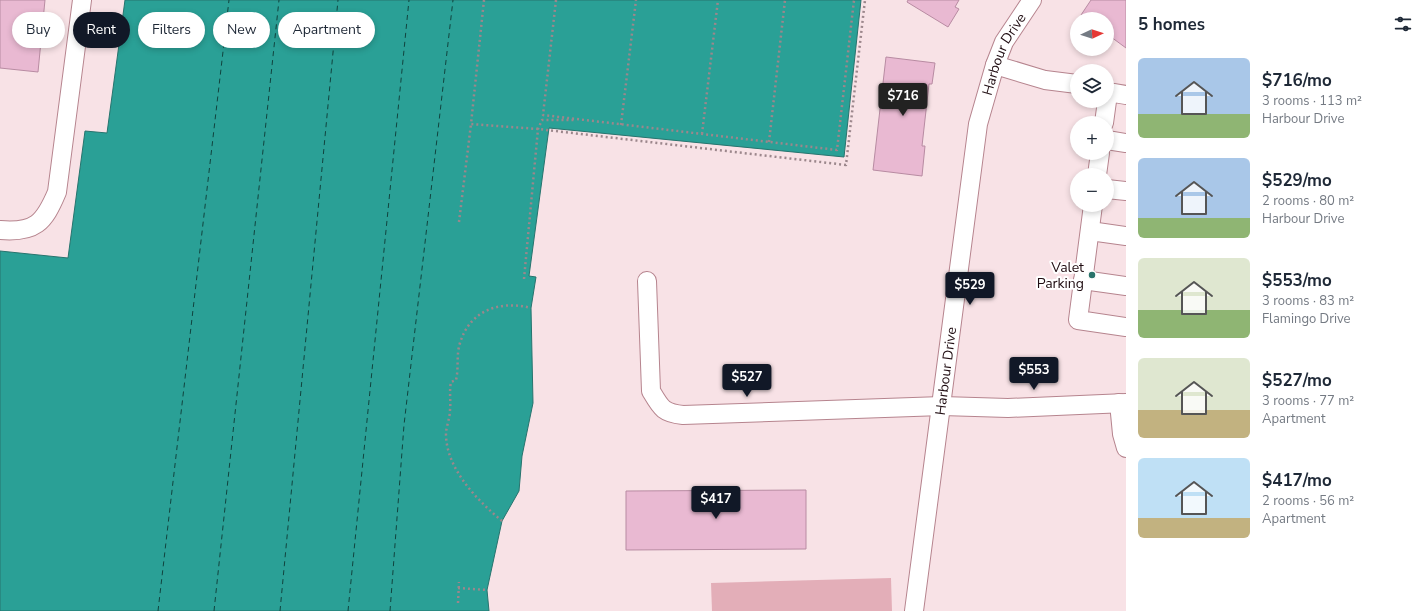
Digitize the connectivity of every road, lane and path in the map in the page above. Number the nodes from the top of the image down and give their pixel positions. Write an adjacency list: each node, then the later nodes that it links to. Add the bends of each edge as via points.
1 (82, 0): 26 (street, via 57,192 48,213 37,224 17,232)
2 (484, 0): 15 (path)
3 (556, 0): 14 (path, via 543,115)
4 (636, 0): 16 (path)
5 (718, 0): 18 (path)
6 (785, 0): 20 (path)
7 (854, 0): 20 (path, via 837,150)
8 (865, 0): 17 (path, via 846,165)
9 (1032, 0): 10 (street, Harbour Drive, via 1004,42)
10 (995, 65): 11 (street, via 1045,80); 36 (street, Harbour Drive, via 978,124)
11 (1070, 83)
12 (1114, 93): 13 (street)
13 (1126, 95)
14 (587, 120): 16 (path); 17 (path, via 542,120)
15 (471, 124): 17 (path); 25 (path)
16 (621, 125): 18 (path)
17 (538, 129): 29 (path)
18 (702, 134): 20 (path)
19 (1114, 141): 21 (street)
20 (769, 142)
21 (1126, 143)
22 (1114, 190): 23 (street)
23 (1126, 191)
24 (1092, 212): 27 (street)
25 (459, 222)
26 (0, 230)
27 (1090, 231): 28 (street); 30 (street)
28 (1126, 236)
29 (524, 279)
30 (1084, 280): 32 (street); 34 (street, via 1078,320)
31 (648, 282): 36 (street, via 651,391 659,406 671,414)
32 (1126, 286)
33 (531, 308): 38 (path, via 516,304 493,307 472,320 460,343 456,380 451,382 450,389 451,410 446,432 451,457 463,481)
34 (1126, 327)
35 (1123, 403): 36 (street, via 1008,408); 37 (street, via 1122,434)
36 (942, 406): 43 (street, Harbour Drive)
37 (1126, 448)
38 (502, 521)
39 (459, 582): 40 (path)
40 (458, 588): 41 (path); 42 (path)
41 (487, 590)
42 (458, 603)
43 (914, 611)

